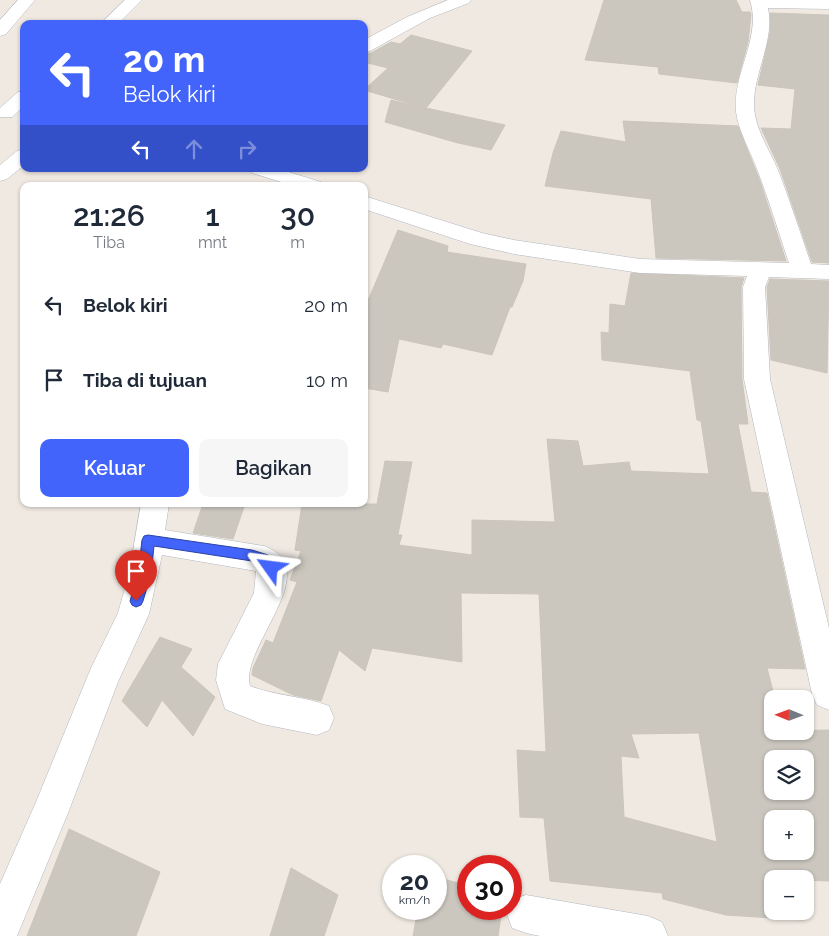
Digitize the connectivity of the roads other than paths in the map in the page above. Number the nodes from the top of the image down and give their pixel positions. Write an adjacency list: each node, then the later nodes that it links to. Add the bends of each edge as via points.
1 (27, 0): 7 (street)
2 (134, 0): 6 (street)
3 (463, 0): 8 (street, via 412,20)
4 (759, 2): 5 (street); 18 (street, via 762,7 760,28 744,103 748,124)
5 (829, 4)
6 (112, 20)
7 (0, 31)
8 (368, 45)
9 (20, 99): 10 (street)
10 (2, 113): 11 (street)
11 (20, 114)
12 (20, 158): 14 (street)
13 (269, 172): 15 (street)
14 (0, 175)
15 (301, 182)
16 (368, 203): 17 (street, via 478,239 514,247 640,266)
17 (762, 268): 18 (street); 22 (street, via 754,287 757,379)
18 (803, 272): 19 (street)
19 (829, 272)
20 (154, 507): 21 (street)
21 (148, 540): 23 (street, via 264,559 271,568 269,594 234,664 232,680 237,697 262,707); 25 (street, via 144,574 132,614)
22 (829, 694)
23 (318, 718)
24 (526, 914): 26 (street)
25 (0, 930)
26 (648, 936)

